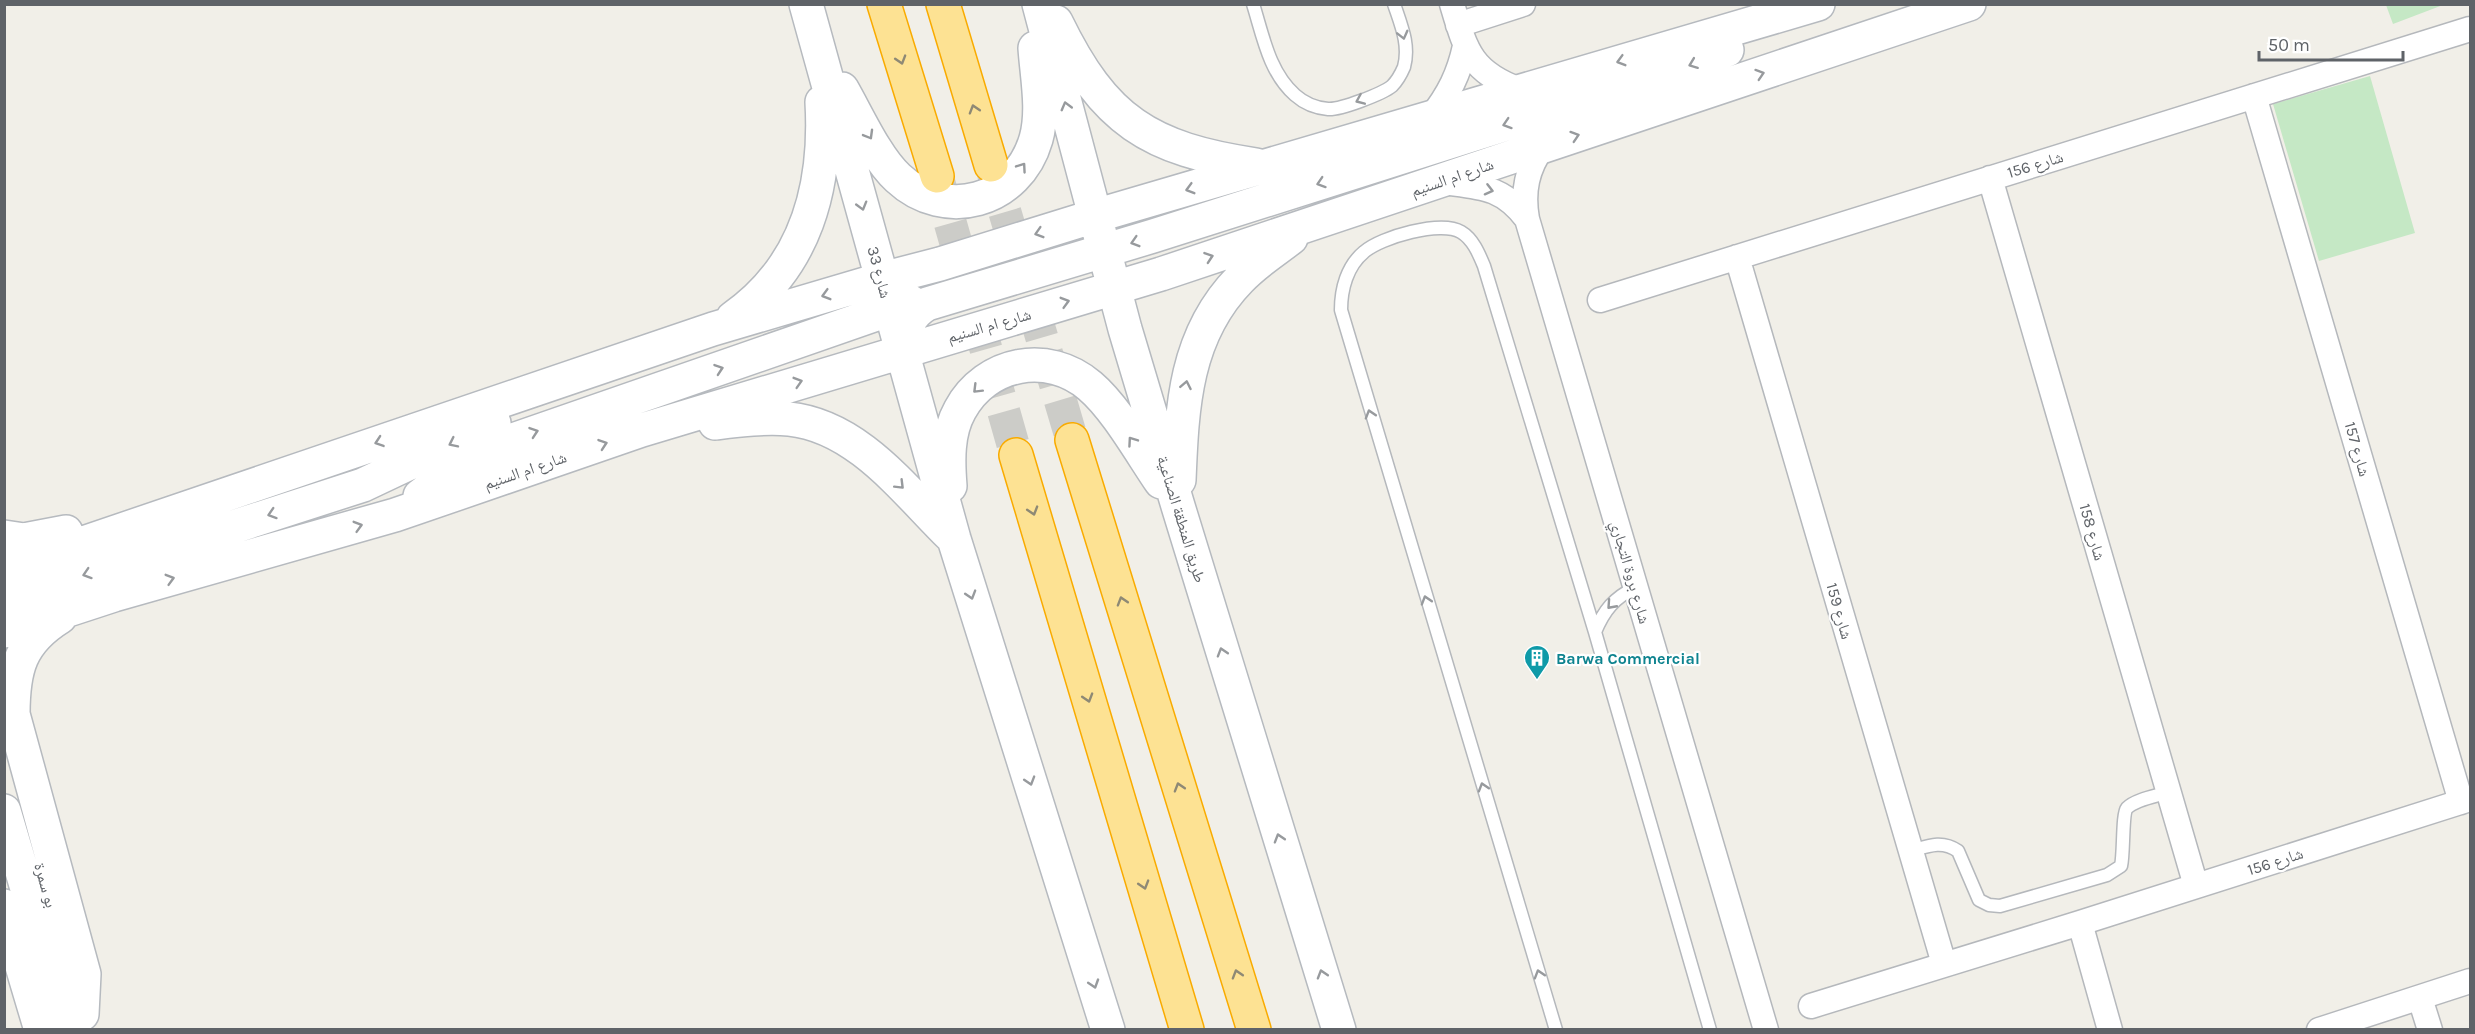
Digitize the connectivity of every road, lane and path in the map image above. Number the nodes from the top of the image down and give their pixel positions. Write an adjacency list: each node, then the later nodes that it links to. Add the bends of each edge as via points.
1 (806, 4): 14 (main road, شارع 33)
2 (884, 4): 21 (highway, one-way to 21)
3 (943, 4): 19 (highway, one-way to 3)
4 (1031, 4): 14 (main road, one-way to 4, via 897,177 918,193 941,201 970,201 999,190 1021,171 1037,138 1039,105)
5 (1039, 4): 24 (main road, طريق المنطقة الصناعية, one-way to 5)
6 (1047, 4): 20 (main road, via 1101,96 1144,133 1189,153)
7 (1253, 4): 8 (lane, one-way to 7, via 1406,40 1399,77 1390,87 1330,109 1303,102 1279,76)
8 (1394, 4)
9 (1523, 4): 12 (street)
10 (1820, 4): 15 (main road, one-way to 15); 27 (main road, one-way to 27, via 1742,45 1676,70)
11 (1969, 4): 18 (main road, شارع ام السنيم, one-way to 11)
12 (1458, 25): 15 (street, via 1475,61 1503,84); 17 (street, via 1461,67)
13 (2470, 29): 16 (street, شارع 156)
14 (818, 48): 30 (main road, شارع 33, one-way to 30); 32 (main road, via 822,152 804,232 757,298)
15 (1520, 90): 17 (main road)
16 (2254, 96): 22 (street, شارع 156); 51 (street, شارع 157)
17 (1431, 117): 20 (main road)
18 (1543, 146): 23 (main road, شارع ام السنيم); 25 (street, شارع بروة التجاري, via 1534,159 1525,188)
19 (991, 165)
20 (1266, 167): 24 (main road, one-way to 24)
21 (937, 176)
22 (1990, 178): 28 (street, شارع 156); 50 (street, شارع 158)
23 (1440, 182): 25 (street, شارع بروة التجاري, one-way to 25, via 1491,189 1517,206); 26 (main road, شارع ام السنيم)
24 (1095, 216): 27 (main road, طريق المنطقة الصناعية); 30 (main road, via 940,264)
25 (1527, 219): 44 (street, شارع بروة التجاري)
26 (1312, 222): 29 (main road, شارع ام السنيم, one-way to 26); 39 (main road, one-way to 26, via 1185,386 1203,331 1240,279)
27 (1103, 252): 29 (main road, طريق المنطقة الصناعية); 33 (main road, via 927,304 909,321)
28 (1737, 257): 31 (street, شارع 156); 53 (street, شارع 159)
29 (1114, 288): 33 (main road, شارع ام السنيم, one-way to 29); 39 (main road, طريق المنطقة الصناعية)
30 (886, 294): 32 (main road, one-way to 32); 33 (main road, شارع 33); 40 (main road, one-way to 30, via 468,460)
31 (1600, 300)
32 (713, 329): 34 (main road)
33 (902, 350): 35 (main road, شارع ام السنيم, one-way to 33); 42 (main road, شارع 33)
34 (619, 360): 38 (main road, one-way to 38); 46 (main road, one-way to 46, via 363,485)
35 (642, 430): 40 (main road, شارع ام السنيم, one-way to 35); 42 (main road, one-way to 42, via 756,418 818,425 874,459)
36 (1072, 440): 67 (highway, one-way to 36)
37 (1016, 455): 66 (highway, one-way to 66)
38 (224, 495): 41 (main road, via 160,502 55,535 24,540); 43 (main road)
39 (1178, 506): 42 (main road, one-way to 42, via 1090,386 1060,368 1028,364 990,377 960,410 948,452); 68 (main road, طريق المنطقة الصناعية, one-way to 39)
40 (395, 515): 45 (main road, شارع ام السنيم, one-way to 40)
41 (4, 537)
42 (954, 539): 65 (main road, one-way to 65)
43 (4, 570)
44 (1636, 587): 48 (lane, one-way to 48, via 1611,604); 71 (street, شارع بروة التجاري)
45 (114, 595): 47 (main road, شارع ام السنيم); 63 (main road, via 47,626 28,645 14,680 13,714 84,974)
46 (4, 601)
47 (4, 631)
48 (1595, 632): 69 (lane, one-way to 48, via 1341,310 1346,278 1364,252 1379,243 1431,227 1461,232 1473,243 1484,266); 70 (lane)
49 (4, 740): 63 (main road, بو سمرة)
50 (2169, 792): 53 (lane, via 2127,809 2125,850 2121,866 2114,871 2000,906 1979,900 1958,851 1950,846 1936,844); 54 (street, شارع 158)
51 (2466, 800): 54 (street, شارع 156)
52 (4, 811): 63 (main road)
53 (1911, 851): 58 (street, شارع 159)
54 (2196, 886): 56 (street, شارع 156)
55 (4, 906): 59 (main road)
56 (2080, 924): 58 (street, شارع 156); 72 (street)
57 (4, 948): 59 (main road)
58 (1944, 964): 62 (street, شارع 156)
59 (26, 979): 64 (main road)
60 (2470, 981): 61 (street)
61 (2420, 998): 73 (street); 74 (street)
62 (1811, 1006)
63 (79, 1024)
64 (41, 1029)
65 (1108, 1029)
66 (1187, 1029)
67 (1254, 1029)
68 (1339, 1029)
69 (1556, 1029)
70 (1710, 1029)
71 (1766, 1029)
72 (2110, 1029)
73 (2319, 1029)
74 (2430, 1029)

